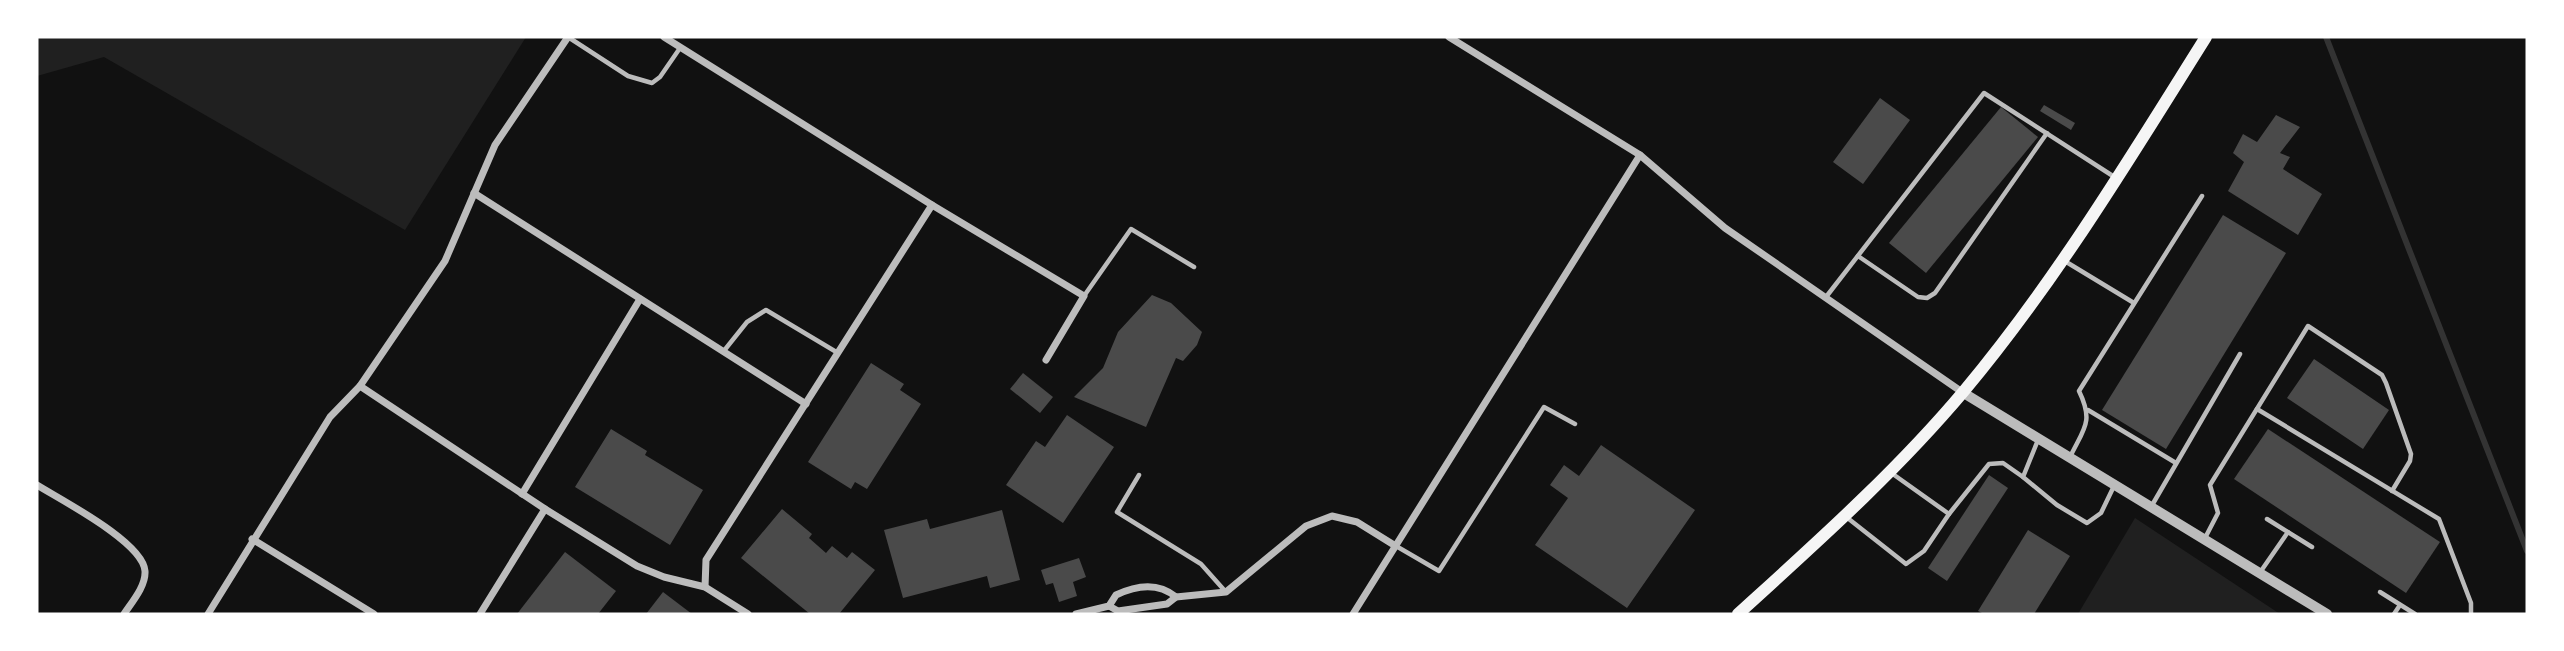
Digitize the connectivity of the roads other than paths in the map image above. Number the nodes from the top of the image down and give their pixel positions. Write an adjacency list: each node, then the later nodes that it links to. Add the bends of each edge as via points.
1 (568, 37): 5 (lane, via 628,76 652,83); 9 (street, via 495,145)
2 (664, 37): 5 (street)
3 (1449, 37): 7 (street)
4 (2206, 37): 8 (main road)
5 (681, 47): 11 (street)
6 (2047, 134): 8 (lane); 12 (lane, via 1984,93); 12 (lane, via 1935,293 1918,297)
7 (1640, 155): 16 (street, via 1725,228); 47 (street)
8 (2116, 178): 13 (main road)
9 (474, 193): 17 (street); 23 (street, via 445,261)
10 (2202, 196): 18 (lane)
11 (932, 205): 15 (street); 20 (street)
12 (1858, 256): 16 (lane)
13 (2063, 260): 18 (lane); 24 (main road)
14 (1194, 267): 15 (lane, via 1130,229)
15 (1084, 296): 22 (street)
16 (1826, 298): 24 (street)
17 (640, 299): 19 (street); 38 (street)
18 (2134, 303): 27 (lane, via 2079,391)
19 (723, 352): 20 (lane, via 747,322 766,310); 25 (street)
20 (838, 353): 25 (street)
21 (2240, 354): 31 (lane)
22 (1046, 360)
23 (360, 386): 38 (street); 45 (street, via 330,417)
24 (1962, 392): 29 (street); 32 (main road)
25 (806, 404): 50 (street, via 706,560)
26 (2257, 409): 37 (lane); 37 (lane, via 2308,326 2382,375 2411,454); 46 (lane, via 2210,485 2218,513)
27 (2088, 410): 30 (lane); 31 (lane)
28 (1575, 424): 47 (lane, via 1544,407 1439,571)
29 (2039, 439): 30 (street); 34 (lane)
30 (2069, 457): 36 (street)
31 (2176, 463): 39 (lane)
32 (1888, 471): 41 (lane); 42 (main road)
33 (1139, 475): 51 (lane, via 1117,512 1201,564)
34 (2023, 477): 36 (lane, via 2087,523 2101,513); 41 (lane, via 2003,463 1989,464)
35 (37, 485): 56 (street, via 99,523 142,559 142,586)
36 (2115, 485): 39 (street)
37 (2392, 491): 67 (lane, via 2439,519 2471,603)
38 (522, 494): 40 (street)
39 (2151, 507): 46 (street)
40 (545, 509): 50 (street, via 637,566); 59 (street)
41 (1949, 514): 42 (lane, via 1924,551 1906,564)
42 (1845, 516): 63 (main road)
43 (2267, 519): 44 (lane)
44 (2288, 532): 48 (lane); 49 (lane)
45 (252, 539): 57 (street); 58 (street)
46 (2204, 539): 49 (street)
47 (1394, 545): 51 (street, via 1357,522 1332,516 1306,526); 62 (street)
48 (2312, 547)
49 (2259, 573): 64 (street)
50 (705, 587): 60 (street)
51 (1226, 592): 53 (street)
52 (2380, 592): 54 (lane)
53 (1176, 597): 55 (street, via 1167,604 1118,611); 55 (street, via 1156,586 1123,591)
54 (2400, 605): 65 (lane); 66 (lane)
55 (1109, 606): 61 (street)
56 (124, 614)
57 (208, 614)
58 (374, 614)
59 (480, 614)
60 (748, 614)
61 (1076, 614)
62 (1353, 614)
63 (1738, 614)
64 (2327, 614)
65 (2394, 614)
66 (2415, 614)
67 (2471, 614)

